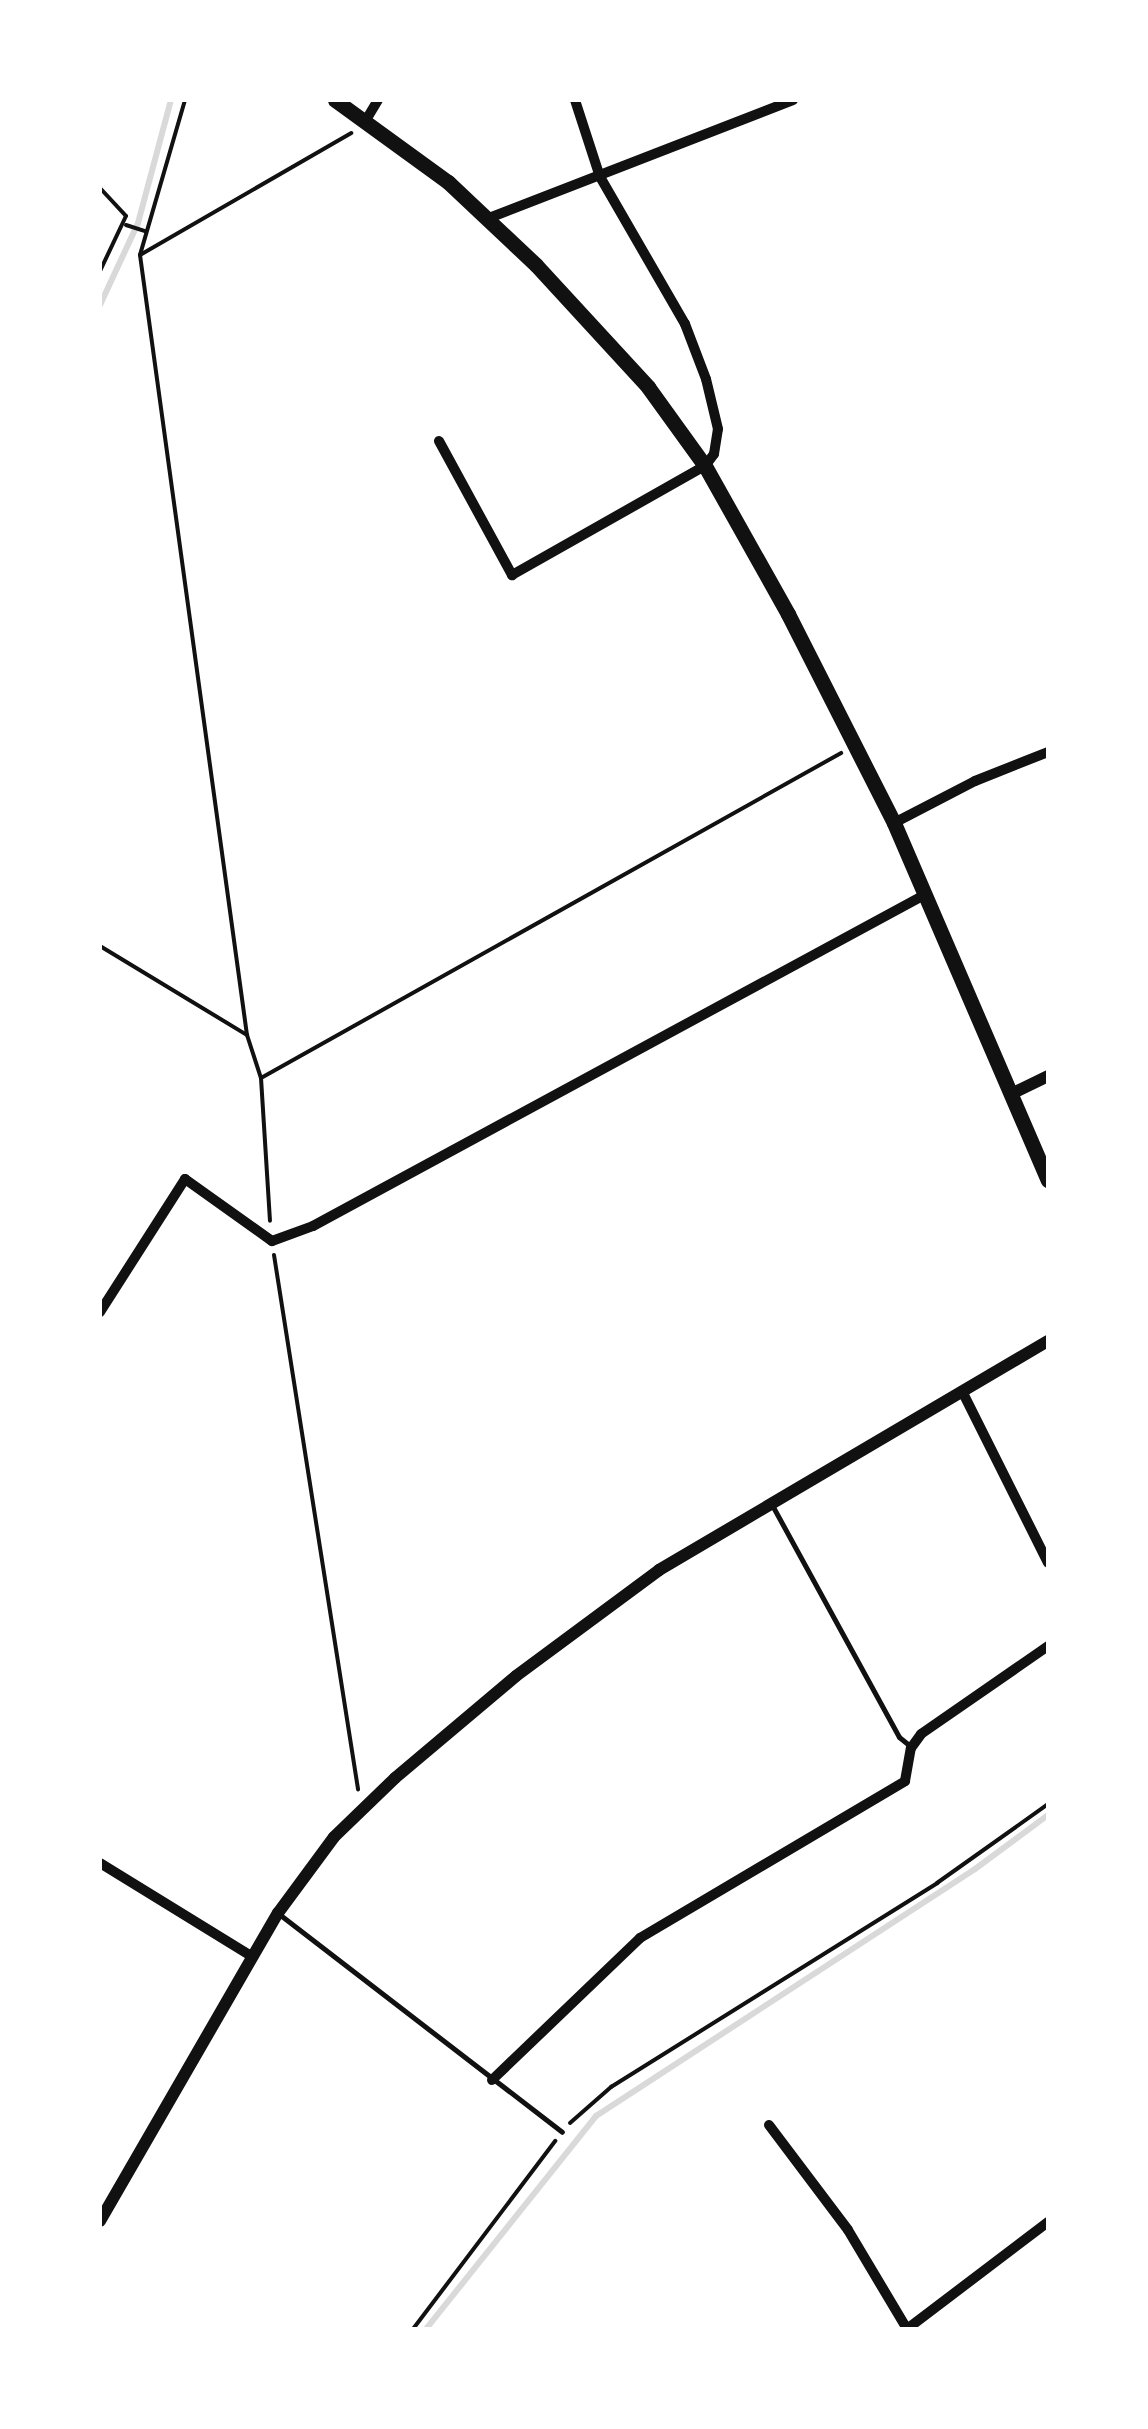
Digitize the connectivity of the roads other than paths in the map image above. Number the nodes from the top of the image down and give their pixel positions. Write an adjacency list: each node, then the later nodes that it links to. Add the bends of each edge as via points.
1 (335, 100): 5 (main road)
2 (378, 100): 5 (street)
3 (575, 100): 6 (street)
4 (793, 100): 6 (street)
5 (366, 120): 7 (main road)
6 (600, 178): 7 (street); 9 (street, via 685,324 706,379 718,445)
7 (489, 218): 9 (main road, via 648,388)
8 (438, 442): 9 (street, via 512,575)
9 (705, 466): 11 (main road)
10 (1048, 752): 11 (street)
11 (894, 823): 12 (main road)
12 (927, 894): 14 (main road); 16 (street, via 312,1226 272,1241 185,1179)
13 (1048, 1076): 14 (street)
14 (1011, 1094): 15 (main road)
15 (1048, 1180)
16 (100, 1312)
17 (1048, 1342): 18 (street)
18 (962, 1392): 19 (street); 20 (street)
19 (770, 1502): 22 (lane, via 898,1736); 24 (street, via 659,1570 516,1676 363,1808)
20 (1048, 1563)
21 (1048, 1646): 22 (street, via 921,1734)
22 (911, 1748): 26 (street, via 905,1781 640,1938)
23 (100, 1863): 25 (street)
24 (278, 1913): 25 (street); 26 (lane)
25 (251, 1956): 29 (street)
26 (492, 2080): 28 (lane)
27 (769, 2125): 31 (street, via 848,2230)
28 (562, 2132)
29 (100, 2221)
30 (1048, 2222): 31 (street)
31 (907, 2329)

